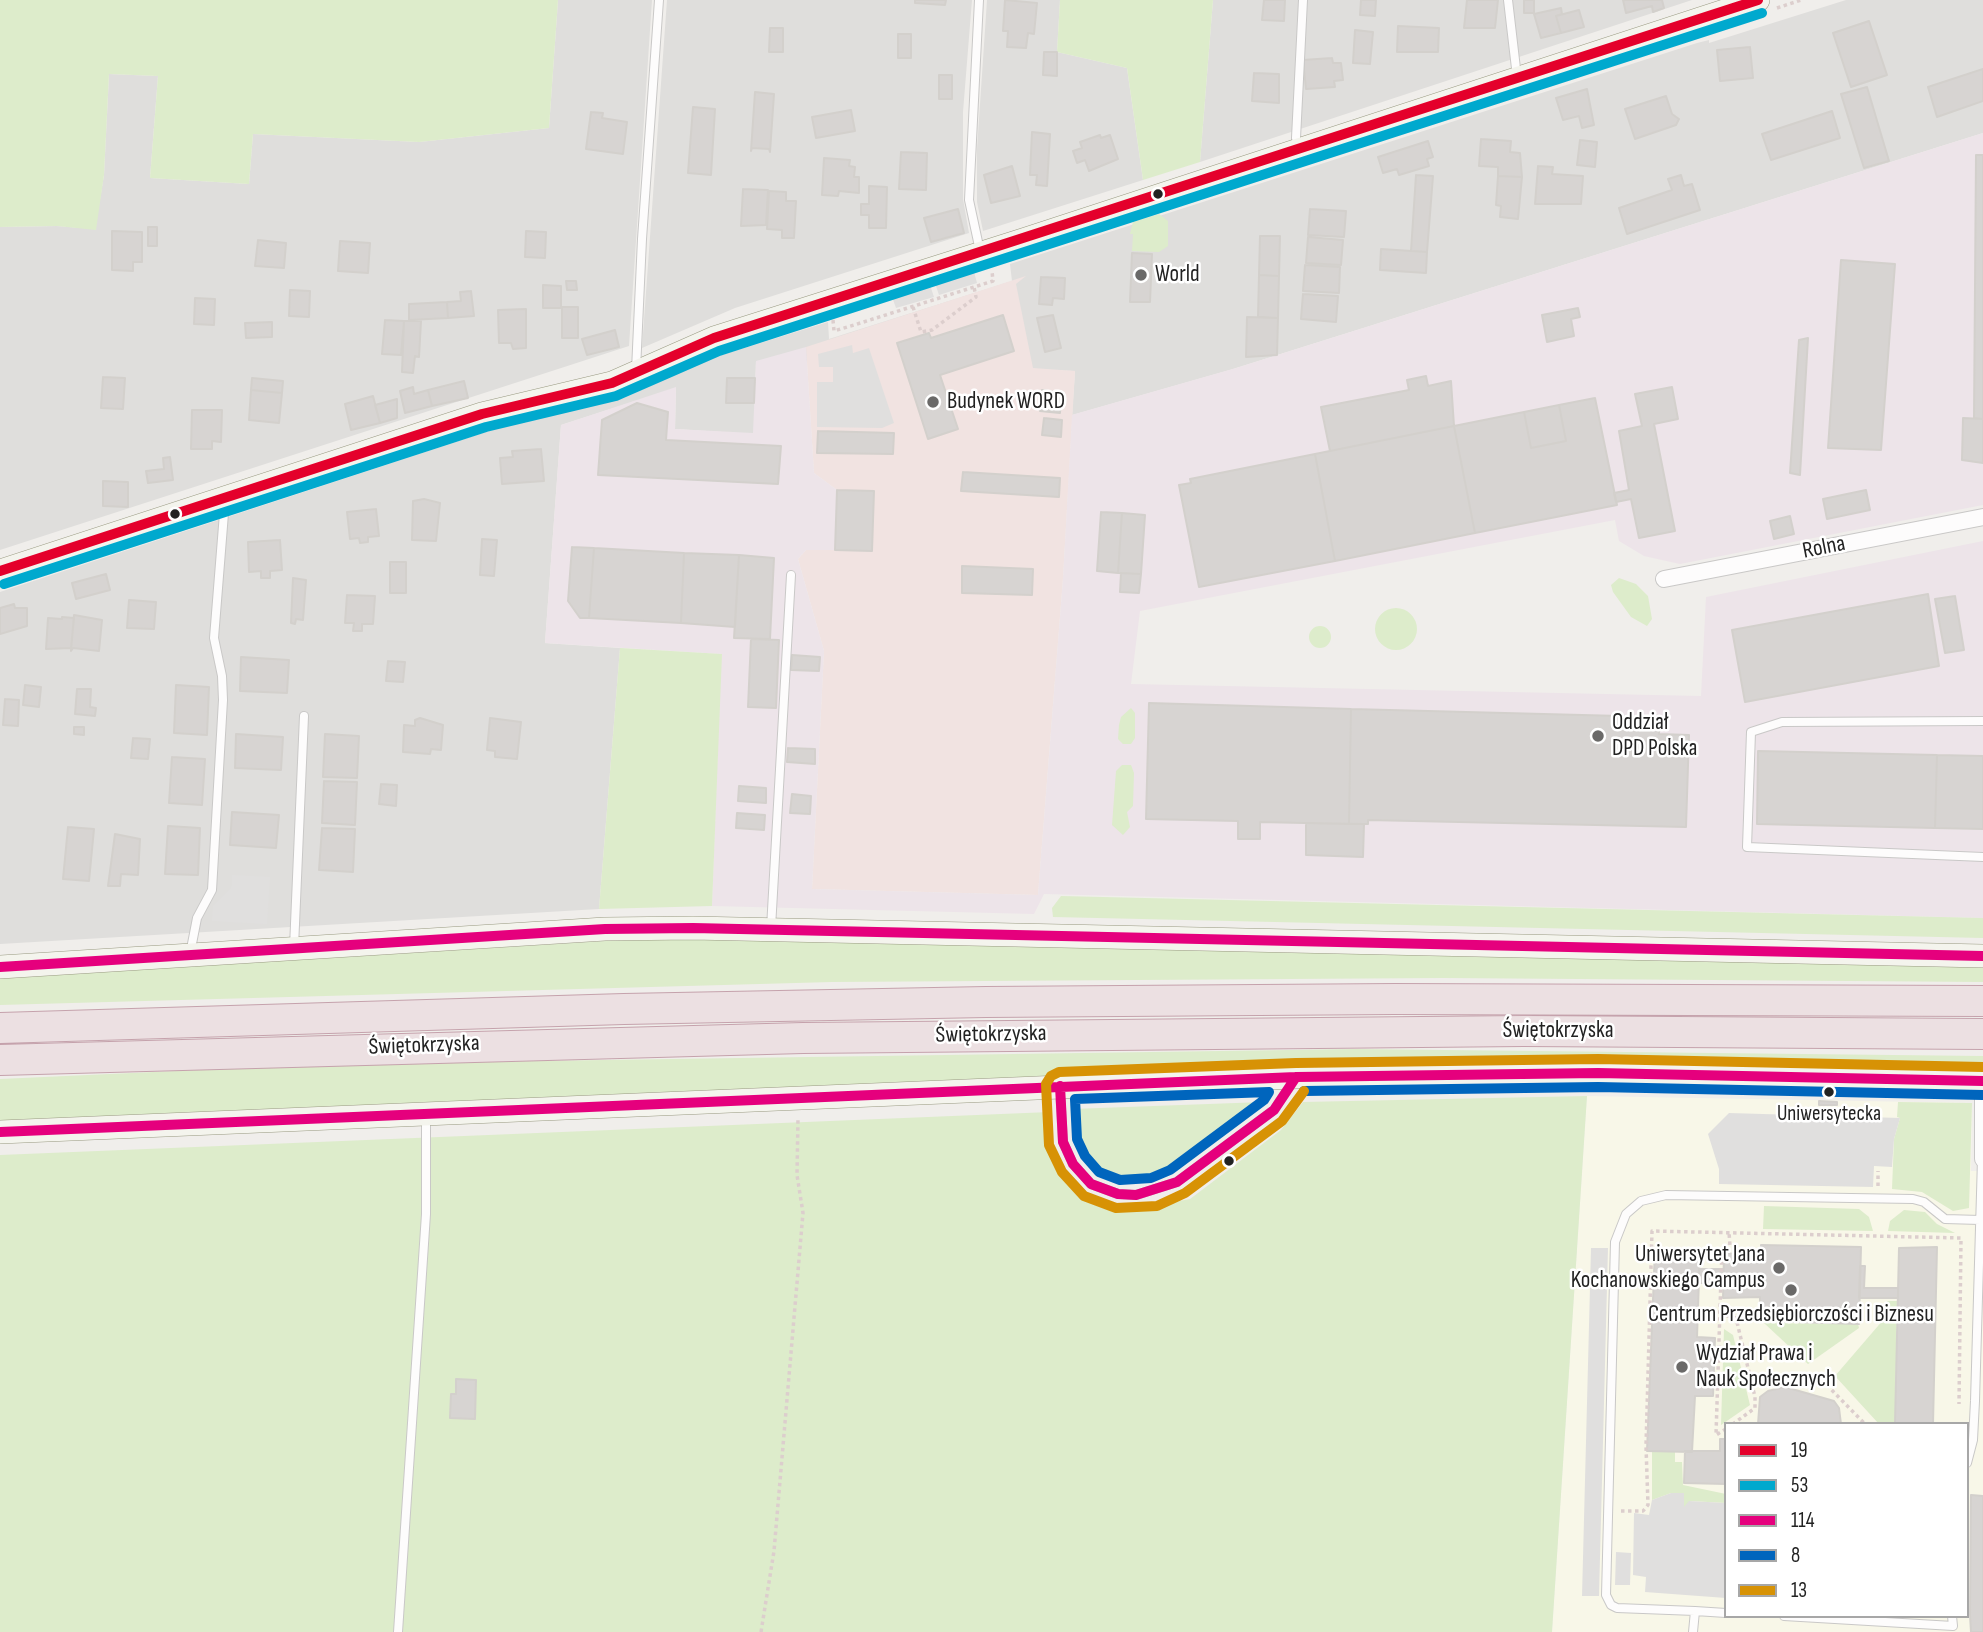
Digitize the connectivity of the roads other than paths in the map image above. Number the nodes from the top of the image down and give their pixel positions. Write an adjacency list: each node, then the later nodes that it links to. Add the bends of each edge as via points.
1 (659, 0): 9 (lane)
2 (979, 0): 8 (lane, via 969,200)
3 (1303, 0): 7 (lane)
4 (1508, 0): 6 (lane)
5 (1759, 0): 6 (street)
6 (1517, 80): 7 (street)
7 (1299, 151): 8 (street)
8 (984, 260): 9 (street, via 714,338)
9 (636, 373): 10 (street, via 594,389 482,414)
10 (225, 498): 12 (street); 20 (lane, via 214,638 223,700 212,890 197,918)
11 (1983, 517): 14 (street, Rolna)
12 (0, 571)
13 (791, 575): 18 (lane)
14 (1664, 579)
15 (303, 716): 19 (lane)
16 (1983, 720): 17 (lane, via 1782,722 1751,732 1747,847)
17 (1983, 857)
18 (771, 929): 19 (street, via 605,929); 21 (street)
19 (294, 950): 20 (street)
20 (190, 956): 22 (street)
21 (1983, 956)
22 (0, 967)
23 (1983, 1001): 24 (highway, Świętokrzyska, via 985,1002)
24 (0, 1028)
25 (1983, 1034): 26 (highway, Świętokrzyska, via 1524,1031 803,1038)
26 (0, 1060)
27 (1296, 1077): 28 (street, via 1598,1073); 29 (street); 29 (lane, via 1274,1110 1177,1182 1136,1195 1091,1184 1073,1164 1063,1142)
28 (1983, 1081)
29 (1060, 1086): 31 (street)
30 (1983, 1095): 33 (street)
31 (426, 1115): 32 (street); 42 (lane, via 426,1214)
32 (0, 1132)
33 (1982, 1159): 34 (lane)
34 (1982, 1204): 35 (lane)
35 (1980, 1220): 36 (lane); 37 (lane, via 1945,1219 1913,1199 1666,1195 1641,1201 1626,1214 1615,1242 1606,1595 1611,1605)
36 (1969, 1451)
37 (1695, 1611): 38 (lane); 43 (lane)
38 (1724, 1613)
39 (1804, 1618): 41 (lane)
40 (1952, 1618): 41 (lane, via 1953,1626)
41 (1904, 1628)
42 (398, 1632)
43 (1693, 1632)

